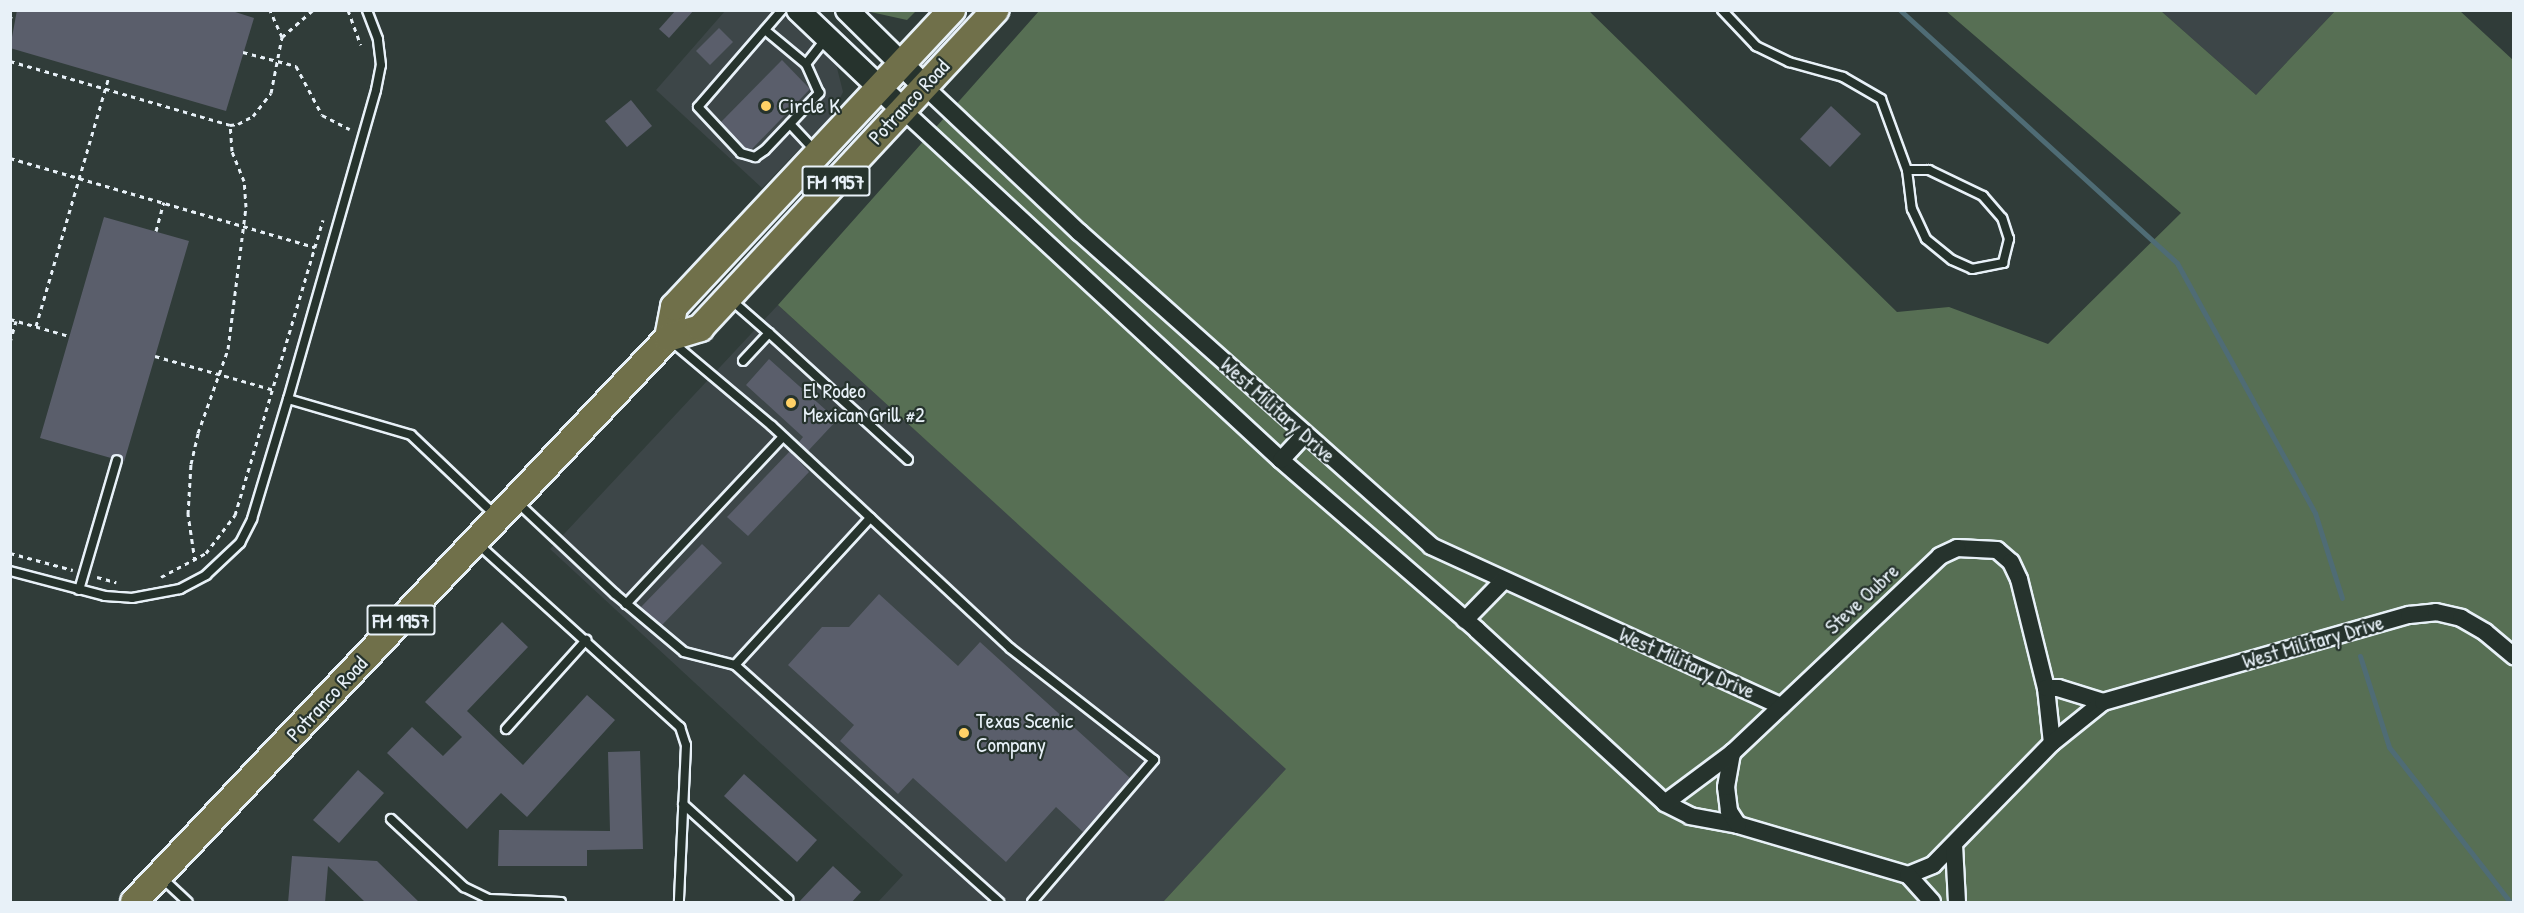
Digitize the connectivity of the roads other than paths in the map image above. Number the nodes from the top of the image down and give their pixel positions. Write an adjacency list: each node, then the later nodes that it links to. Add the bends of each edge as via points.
1 (367, 10): 22 (lane, via 378,39 381,64)
2 (782, 10): 8 (lane)
3 (798, 10): 9 (main road, West Military Drive)
4 (847, 10): 11 (main road, West Military Drive)
5 (952, 10): 11 (main road, Potranco Road / FM 1957)
6 (996, 10): 12 (main road, Potranco Road / FM 1957)
7 (1722, 10): 17 (lane, via 1756,46 1789,62 1843,77 1881,99)
8 (765, 30): 10 (lane); 15 (lane, via 698,107 741,153 755,157)
9 (826, 37): 10 (lane); 13 (main road, West Military Drive)
10 (806, 64): 15 (lane, via 819,93)
11 (902, 64): 12 (main road, West Military Drive); 13 (main road, Potranco Road / FM 1957)
12 (925, 87): 14 (main road, Potranco Road / FM 1957); 23 (street, West Military Drive, via 1079,232)
13 (880, 88): 14 (main road, West Military Drive); 16 (main road, Potranco Road / FM 1957)
14 (903, 110): 18 (main road, Potranco Road / FM 1957); 27 (street, West Military Drive)
15 (790, 124): 16 (lane)
16 (818, 153): 20 (main road, Potranco Road / FM 1957, via 674,307)
17 (1907, 170): 17 (lane, via 1912,209 1926,239 1952,261 1972,269 2003,263 2010,239 2002,218 1983,196 1929,170)
18 (729, 297): 19 (lane); 20 (main road, Potranco Road / FM 1957, via 700,328)
19 (769, 333): 21 (lane); 26 (lane)
20 (668, 338): 24 (lane); 28 (main road, Potranco Road / FM 1957)
21 (743, 361)
22 (288, 399): 28 (lane, via 411,435); 33 (lane, via 252,519 240,543 206,575 180,589 151,596 105,597)
23 (1305, 434): 27 (street); 32 (street, West Military Drive, via 1431,546)
24 (783, 437): 29 (lane); 34 (lane)
25 (117, 460): 33 (lane)
26 (908, 460)
27 (1281, 460): 35 (street, West Military Drive)
28 (506, 508): 30 (main road, Potranco Road / FM 1957); 34 (lane)
29 (870, 518): 38 (lane); 58 (lane, via 1010,648 1154,760)
30 (476, 541): 36 (lane, via 537,600); 51 (main road, Potranco Road / FM 1957)
31 (10, 571): 33 (lane)
32 (1503, 581): 35 (street); 41 (street, West Military Drive)
33 (79, 590)
34 (626, 604): 38 (lane, via 684,652)
35 (1466, 620): 45 (street, West Military Drive)
36 (586, 640): 42 (lane); 46 (lane, via 680,727 686,745)
37 (2514, 656): 40 (street, West Military Drive, via 2461,618 2436,612 2409,615)
38 (735, 665): 57 (lane)
39 (2046, 688): 40 (street); 41 (street, Steve Oubre, via 2019,579 2011,562 1997,550 1957,548 1940,556); 43 (street, Steve Oubre)
40 (2103, 702): 43 (street, West Military Drive)
41 (1781, 706): 44 (street, Steve Oubre)
42 (506, 729)
43 (2052, 743): 49 (street)
44 (1731, 753): 45 (street, Steve Oubre); 48 (street, via 1726,787 1729,811)
45 (1665, 803): 48 (street, West Military Drive, via 1690,816)
46 (683, 804): 52 (lane); 56 (lane)
47 (391, 819): 55 (lane, via 464,887 489,900)
48 (1738, 825): 50 (street)
49 (1954, 844): 50 (street, via 1933,865); 60 (street)
50 (1908, 875): 59 (street)
51 (160, 876): 53 (main road, Potranco Road / FM 1957); 54 (lane)
52 (788, 899)
53 (134, 903)
54 (188, 903)
55 (561, 903)
56 (679, 903)
57 (999, 903)
58 (1032, 903)
59 (1932, 903)
60 (1957, 903)

